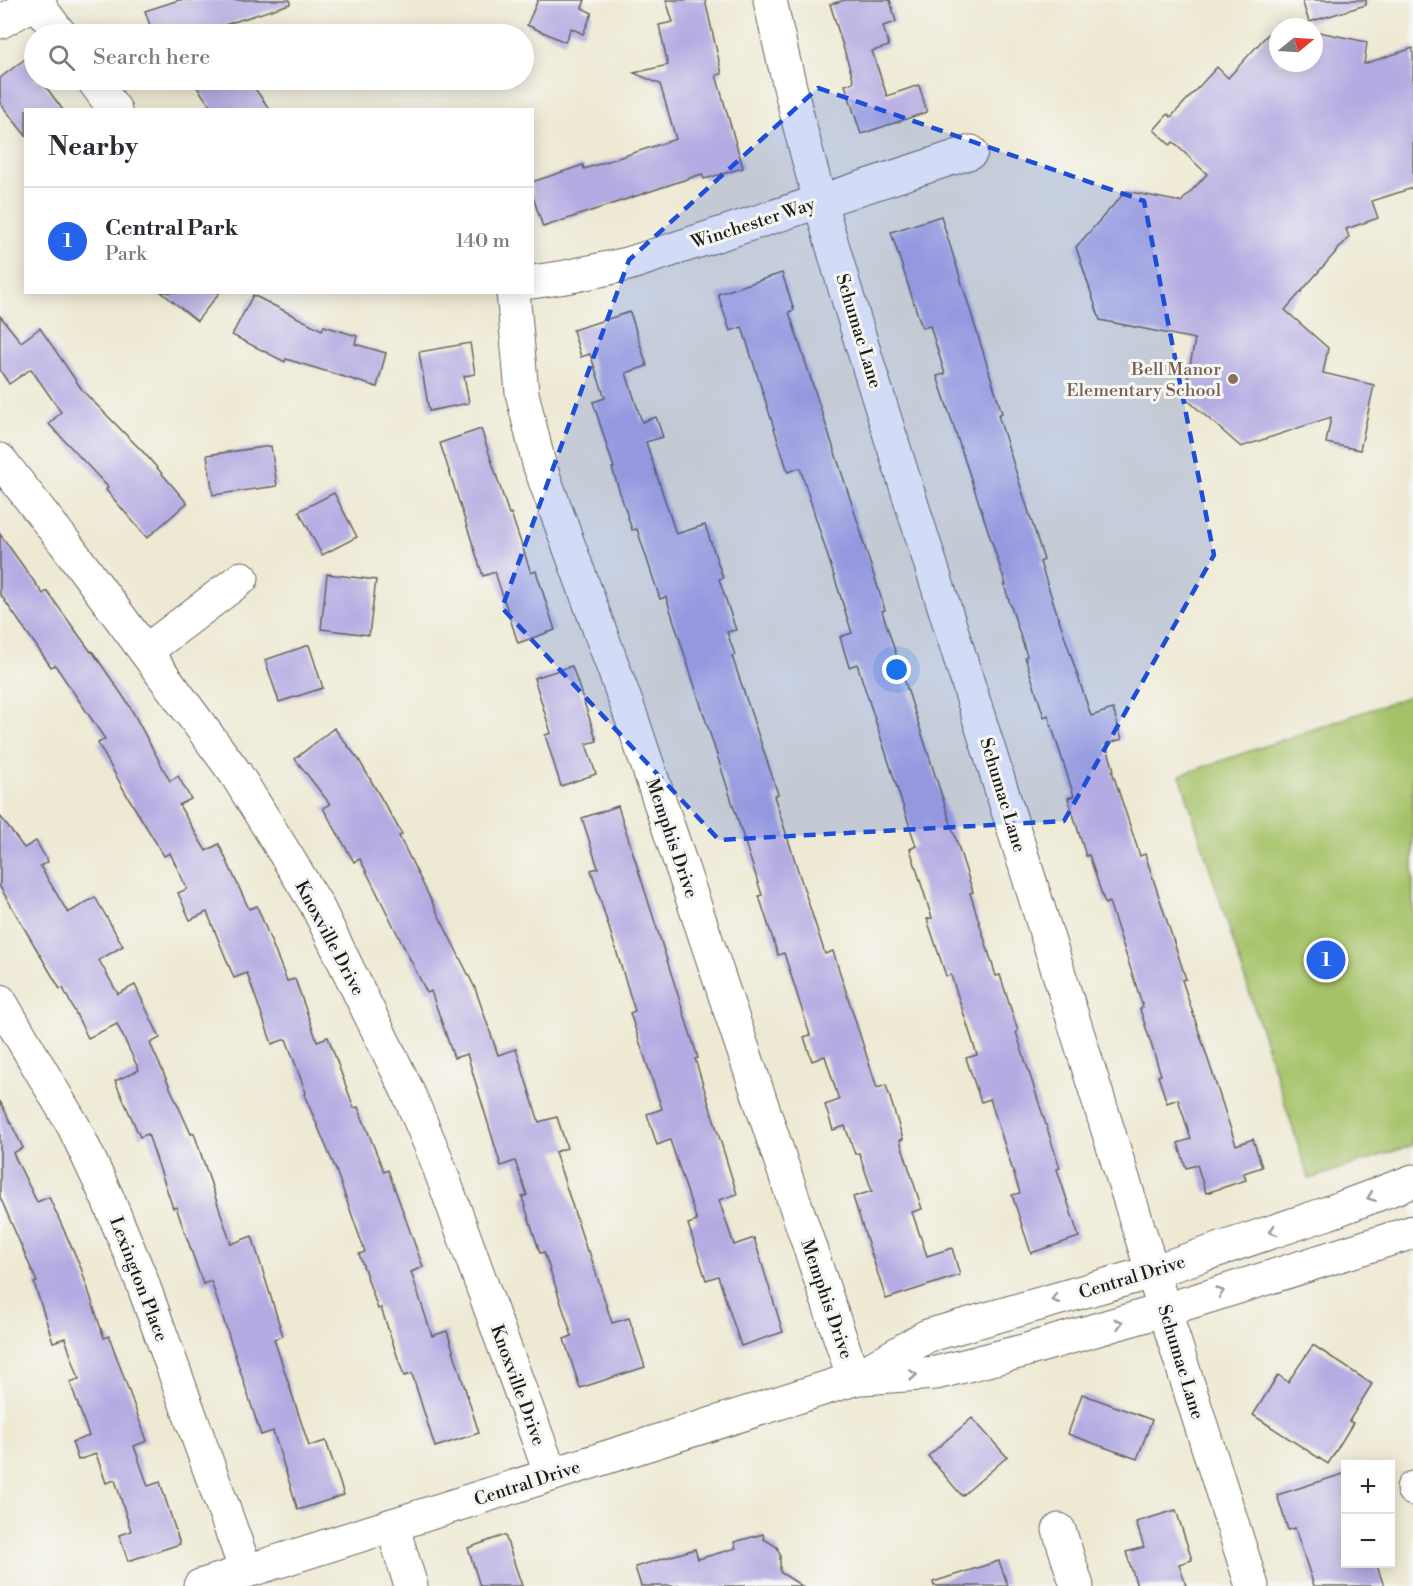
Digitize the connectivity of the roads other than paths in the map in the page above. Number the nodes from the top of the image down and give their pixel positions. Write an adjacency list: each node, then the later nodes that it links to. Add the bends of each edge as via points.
1 (770, 0): 8 (street, Schumac Lane)
2 (37, 1): 3 (street); 4 (street)
3 (0, 22)
4 (53, 24)
5 (100, 90): 6 (street)
6 (114, 108)
7 (971, 152): 8 (street, Winchester Way)
8 (820, 202): 9 (street, Winchester Way, via 628,264); 17 (street, Schumac Lane)
9 (534, 282)
10 (513, 294): 19 (street, Memphis Drive, via 522,393 539,464 632,719)
11 (0, 460): 13 (street, Knoxville Drive)
12 (242, 578): 13 (street)
13 (146, 651): 20 (street, Knoxville Drive, via 236,774 316,904 435,1156)
14 (0, 1001): 23 (street, Lexington Place, via 74,1127 107,1197 141,1279)
15 (1413, 1181): 17 (street, Central Drive, one-way to 17)
16 (1413, 1232): 18 (street, Central Drive, one-way to 16)
17 (1152, 1272): 18 (street, Schumac Lane); 19 (street, Central Drive, one-way to 19, via 927,1336)
18 (1164, 1310): 19 (street, Central Drive, one-way to 18, via 936,1373); 27 (street, Schumac Lane)
19 (854, 1379): 20 (street, Central Drive)
20 (550, 1475): 21 (street, Central Drive)
21 (392, 1525): 23 (street, Central Drive); 25 (street)
22 (1059, 1530): 26 (street)
23 (246, 1571): 24 (street, Central Drive)
24 (200, 1586)
25 (411, 1586)
26 (1077, 1586)
27 (1252, 1586)

